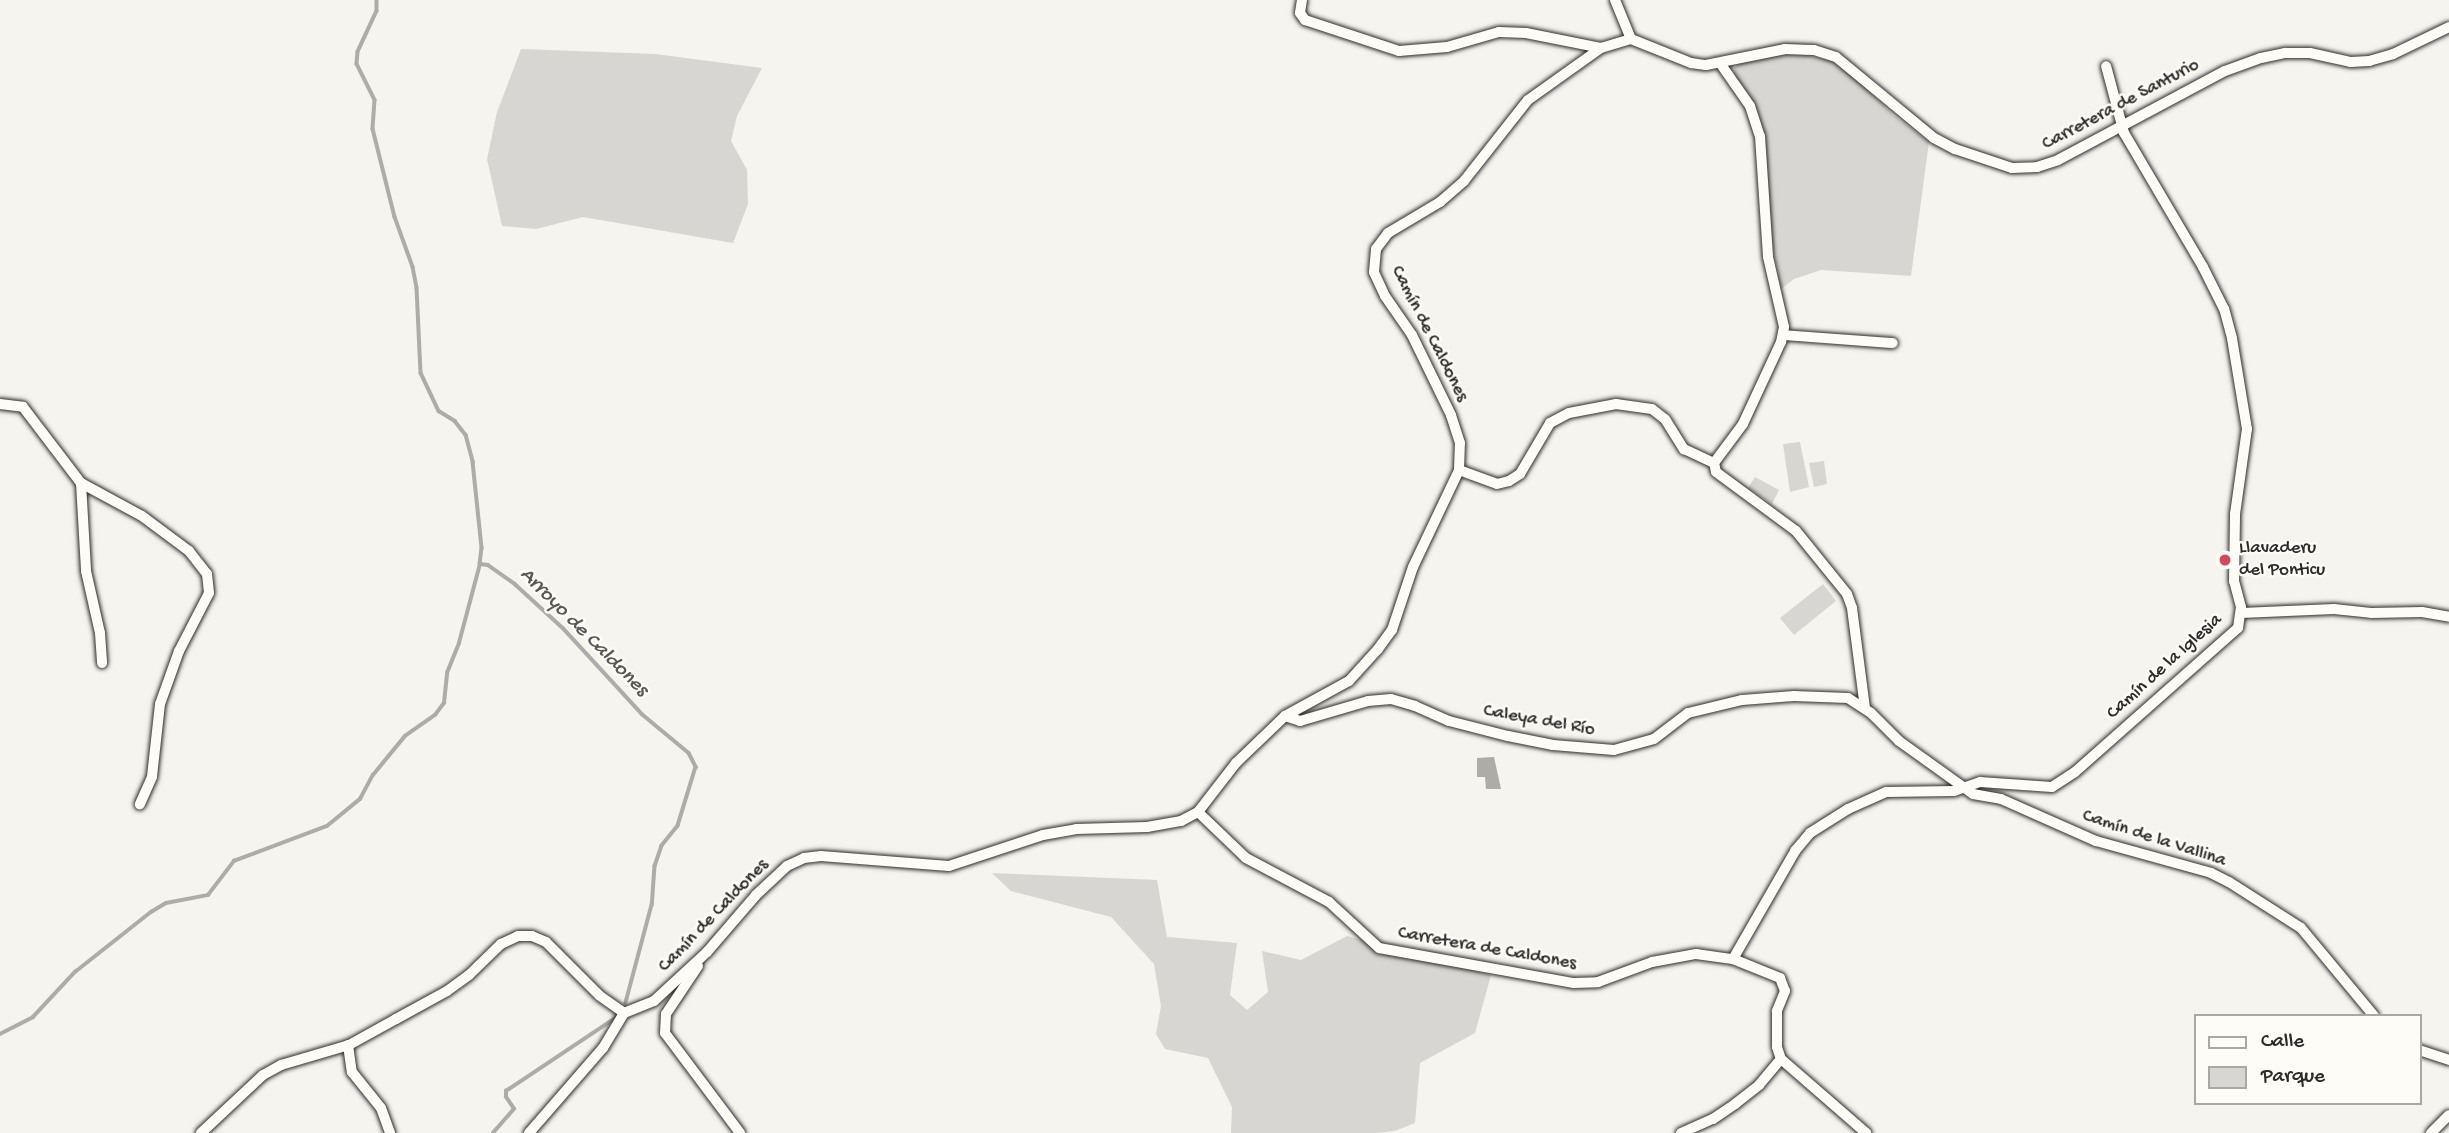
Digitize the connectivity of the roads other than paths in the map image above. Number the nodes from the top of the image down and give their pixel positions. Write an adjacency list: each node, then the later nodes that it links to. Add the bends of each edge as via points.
1 (1302, 0): 5 (street, via 1300,13 1305,19 1399,51 1447,47 1499,32)
2 (1615, 0): 4 (street)
3 (2449, 27): 8 (street, Carretera de Santurio, via 2369,61 2285,52 2261,58 2225,71)
4 (1631, 39): 5 (street, Camín de Caldones); 6 (street, Carretera de Santurio, via 1691,63)
5 (1601, 48): 13 (street, Camín de Caldones, via 1528,100 1464,181 1440,202 1388,233 1376,249 1374,272 1412,335 1451,415 1460,443)
6 (1720, 64): 8 (street, Carretera de Santurio, via 1785,49 1814,50 1836,57 1934,138 2012,168 2048,165); 9 (street, via 1750,106 1758,129 1769,257)
7 (2106, 66): 8 (street, Camín de la Iglesia)
8 (2120, 125): 15 (street, Camín de la Iglesia, via 2203,267 2224,309 2232,338 2247,429 2235,514 2234,581)
9 (1783, 335): 10 (street); 12 (street, via 1743,424)
10 (1893, 343)
11 (0, 404): 14 (street, via 23,407)
12 (1714, 463): 13 (street, via 1684,449 1665,419 1652,409 1616,404 1569,413 1550,423 1520,474 1510,481 1497,484); 18 (street, via 1716,472 1796,531 1847,594)
13 (1459, 470): 19 (street, Camín de Caldones, via 1413,567 1392,630 1349,681)
14 (81, 483): 17 (street, via 86,570); 21 (street, via 129,508 189,551 210,583 160,705 152,777)
15 (2241, 613): 16 (street, via 2334,609); 20 (street, Camín de la Iglesia, via 2232,635 2061,782 2047,788 1980,782)
16 (2449, 617)
17 (102, 663)
18 (1864, 708): 19 (street, Caleya del Río, via 1848,698 1829,696 1742,700 1688,713 1654,739 1614,750 1508,736 1391,699 1300,720); 20 (street, Camín de la Vallina, via 1899,741)
19 (1284, 716): 22 (street, Camín de Caldones, via 1236,763)
20 (1963, 788): 24 (street, Camín de la Iglesia, via 1885,792 1810,833); 26 (street, Camín de la Vallina, via 2013,803 2096,841 2229,882 2301,928)
21 (140, 804)
22 (1198, 812): 23 (street, Camín de Caldones, via 1181,821 1147,827 1043,835 949,866 804,858 787,866 756,895); 24 (street, Carretera de Caldones, via 1246,858 1329,902 1378,948 1587,983 1684,955)
23 (707, 952): 25 (street, Camín de Caldones, via 654,1001); 35 (street, via 666,1014 664,1033)
24 (1733, 959): 29 (street, Carretera de Caldones, via 1783,983 1777,1011)
25 (624, 1013): 27 (street, via 600,996 546,942 517,936 447,990); 34 (street, via 603,1048)
26 (2372, 1014)
27 (348, 1045): 32 (street, via 263,1075); 33 (street, via 352,1072 382,1108)
28 (2421, 1051): 30 (street)
29 (1781, 1059): 36 (street, via 1735,1104); 37 (street)
30 (2449, 1060)
31 (2449, 1115): 38 (street)
32 (201, 1133)
33 (390, 1133)
34 (529, 1133)
35 (740, 1133)
36 (1681, 1133)
37 (1866, 1133)
38 (2431, 1133)

